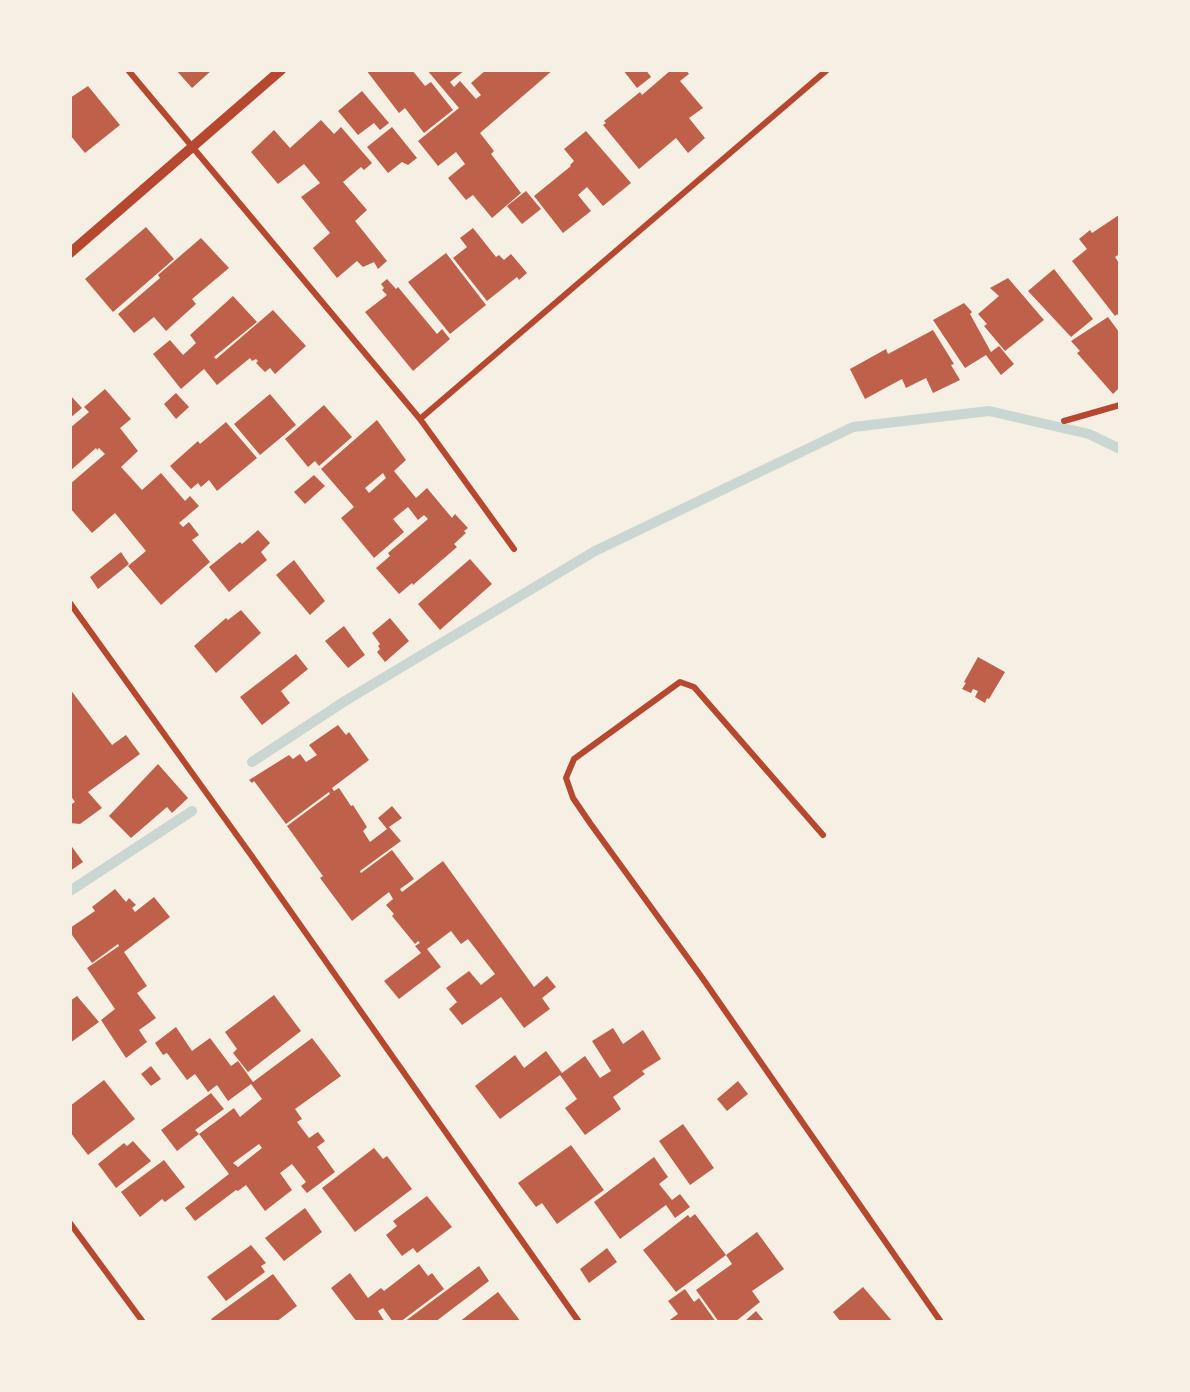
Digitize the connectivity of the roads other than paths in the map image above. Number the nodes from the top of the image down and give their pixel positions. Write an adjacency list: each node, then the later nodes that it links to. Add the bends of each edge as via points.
1 (128, 70): 4 (street)
2 (281, 70): 4 (street)
3 (827, 70): 7 (street)
4 (192, 147): 5 (street); 7 (street)
5 (70, 253)
6 (1119, 405): 8 (street)
7 (420, 419): 9 (street)
8 (1064, 421)
9 (514, 549)
10 (70, 603): 14 (street)
11 (823, 835): 15 (street, via 694,687 680,682 574,759 566,778 573,798 590,823)
12 (70, 1223): 13 (street)
13 (142, 1322)
14 (579, 1322)
15 (941, 1322)

